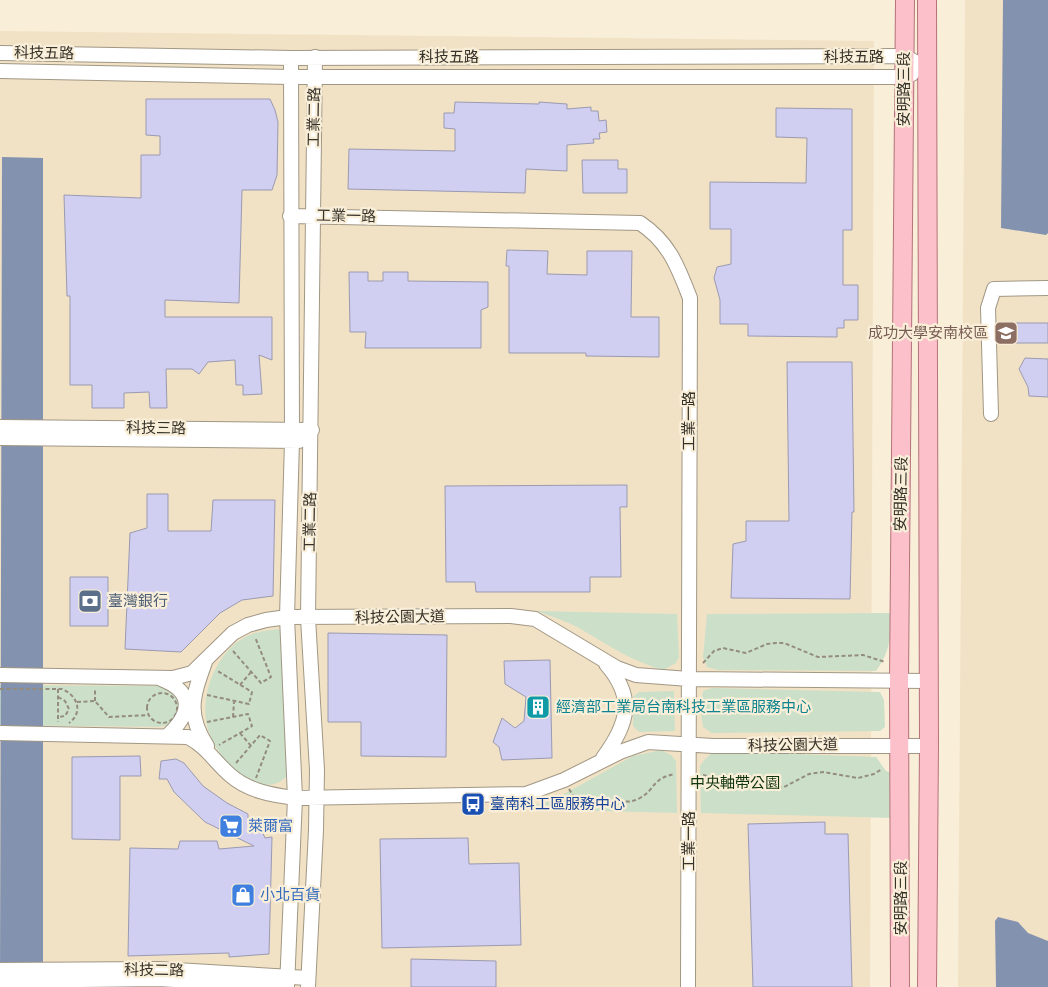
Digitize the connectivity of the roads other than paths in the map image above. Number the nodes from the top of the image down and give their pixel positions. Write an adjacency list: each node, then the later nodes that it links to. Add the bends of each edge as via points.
1 (905, 0): 4 (main road, 安明路三段)
2 (927, 0): 7 (main road, 安明路三段)
3 (0, 53): 6 (street, 科技五路)
4 (904, 56): 5 (street, 科技五路); 7 (street, 科技五路); 11 (main road, 安明路三段)
5 (315, 57): 6 (street, 科技五路); 9 (street, 工業二路)
6 (291, 58): 10 (street, 工業二路)
7 (926, 68): 11 (street, 科技五路); 28 (main road, 安明路三段)
8 (0, 71): 10 (street, 科技五路)
9 (314, 76): 10 (street, 科技五路); 11 (street, 科技五路); 13 (street, 工業二路)
10 (290, 77): 12 (street, 工業二路)
11 (905, 77): 27 (main road, 安明路三段)
12 (290, 216): 13 (street, 工業一路); 17 (street, 工業二路)
13 (313, 216): 18 (street, 工業二路); 26 (street, 工業一路, via 640,223 655,233 675,258 690,298)
14 (1048, 288): 15 (street, via 994,288 988,308)
15 (991, 414)
16 (0, 426): 17 (street, 科技三路)
17 (292, 435): 18 (street, 科技三路); 19 (street, 科技三路); 20 (street, 工業二路)
18 (312, 435): 21 (street, 工業二路)
19 (0, 438)
20 (288, 617): 21 (street, 科技公園大道); 23 (street, 科技公園大道, via 248,625 233,633); 36 (street, 工業二路)
21 (308, 618): 22 (street, 科技公園大道, via 512,616 535,620); 37 (street, 工業二路)
22 (600, 658): 26 (street, 科技公園大道, via 636,675); 34 (street, 科技公園大道, via 619,681 626,702 616,741)
23 (211, 666): 25 (street, 科技公園大道, via 173,678); 35 (street, 科技公園大道, via 195,694 192,717)
24 (0, 675): 25 (street, 科技公園大道)
25 (156, 676): 30 (street, 科技公園大道, via 180,689 186,699 182,720)
26 (689, 679): 27 (street, 科技公園大道); 32 (street, 工業一路)
27 (899, 680): 28 (street, 科技公園大道); 31 (main road, 安明路三段)
28 (927, 680): 33 (main road, 安明路三段)
29 (0, 732): 30 (street, 科技公園大道)
30 (167, 736): 35 (street, 科技公園大道, via 188,737 203,745)
31 (901, 744): 32 (street, 科技公園大道); 33 (street, 科技公園大道); 43 (main road, 安明路三段)
32 (690, 745): 34 (street, 科技公園大道, via 648,742); 42 (street, 工業一路)
33 (929, 746): 44 (main road, 安明路三段)
34 (601, 761): 37 (street, 科技公園大道, via 526,794)
35 (217, 762): 36 (street, 科技公園大道, via 249,787)
36 (295, 798): 37 (street, 科技公園大道); 41 (street, 工業二路)
37 (316, 798): 40 (street, 工業二路)
38 (0, 970): 41 (street, 科技二路, via 159,969)
39 (0, 981): 41 (street, 科技二路, via 159,979)
40 (308, 983): 41 (street, 科技二路)
41 (285, 984)
42 (688, 987)
43 (900, 987)
44 (927, 987)

